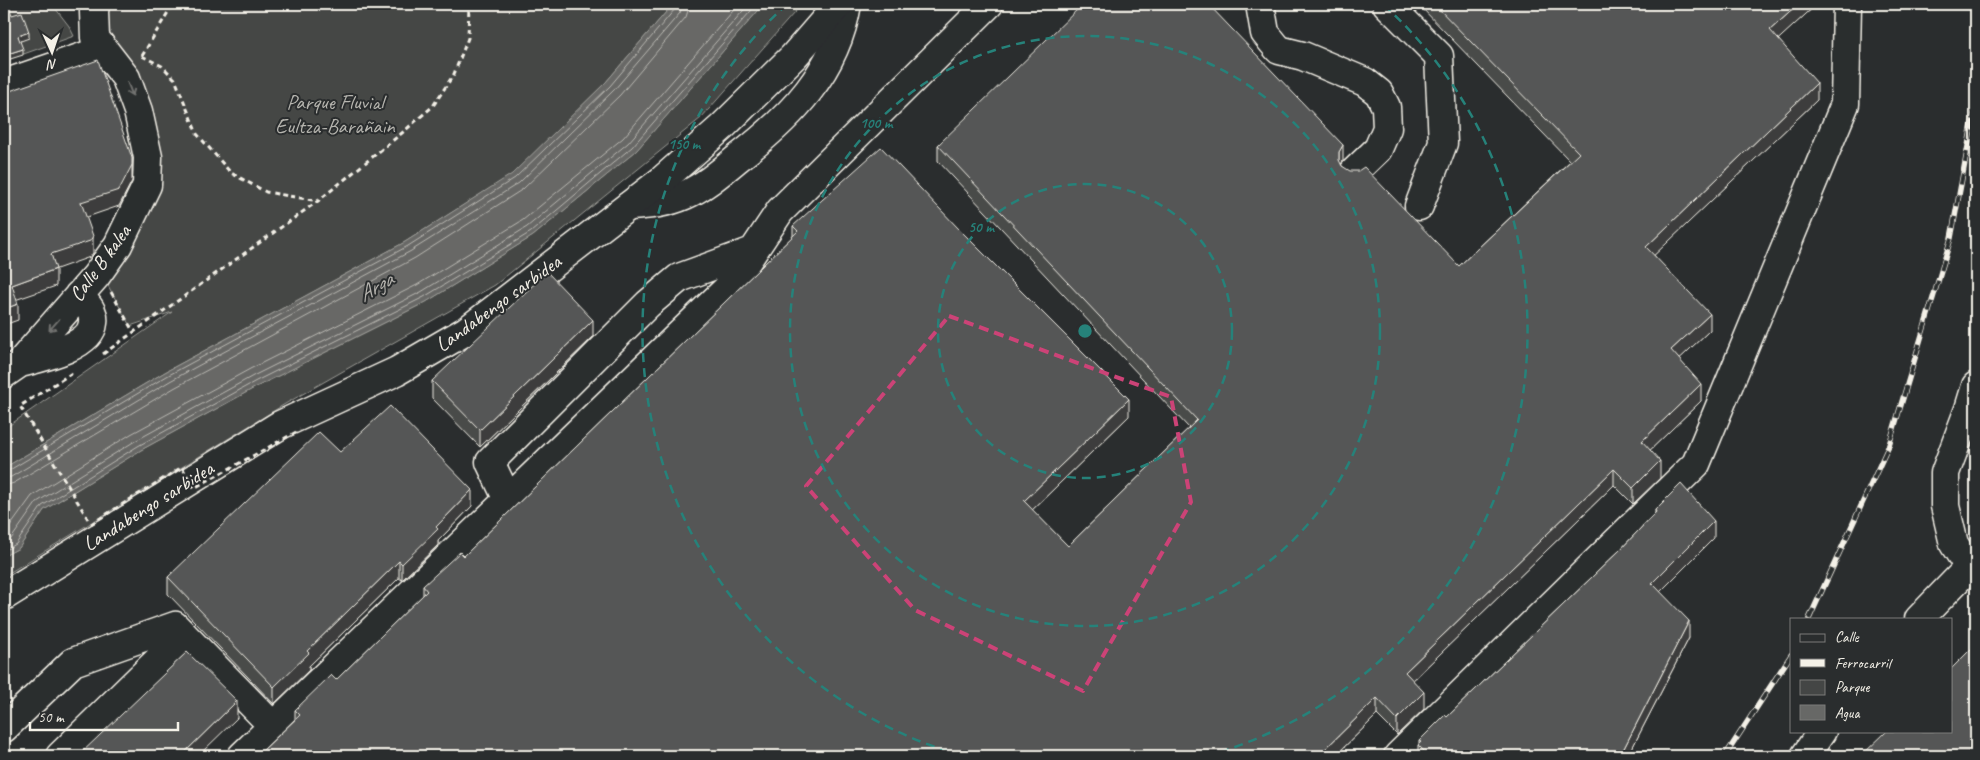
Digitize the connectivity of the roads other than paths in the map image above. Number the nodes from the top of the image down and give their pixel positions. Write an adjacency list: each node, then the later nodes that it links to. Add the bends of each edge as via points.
1 (95, 4): 8 (main road, Calle B kalea, via 95,38)
2 (839, 4): 11 (main road, Landabengo sarbidea, via 794,56 728,121)
3 (847, 4): 11 (main road, via 844,24 832,56 816,83 761,140 710,181 684,195 657,204)
4 (990, 4): 13 (main road, via 780,211)
5 (1260, 4): 10 (main road, via 1265,33 1279,50 1303,56 1365,82 1379,93 1386,107 1387,128 1378,148)
6 (1387, 4): 12 (main road, via 1439,56 1443,143)
7 (1846, 4): 26 (main road, via 1845,104 1696,464)
8 (103, 50): 9 (main road); 14 (main road, Calle B kalea, one-way to 14, via 126,78 138,112 148,157 147,185 118,245 96,276)
9 (4, 84)
10 (1354, 172)
11 (630, 206): 18 (main road, Landabengo sarbidea, via 466,331 397,371 280,425)
12 (1419, 206)
13 (753, 251): 16 (main road, via 730,286); 16 (main road, via 679,278 648,304 490,462)
14 (12, 369)
15 (1976, 386): 17 (main road, via 1945,473 1945,506 1954,544)
16 (508, 500): 21 (main road)
17 (1973, 563): 19 (main road)
18 (4, 596)
19 (1921, 618)
20 (184, 635): 21 (main road); 22 (main road, via 175,626 72,662); 24 (main road)
21 (273, 726): 25 (main road)
22 (4, 728)
23 (1821, 732): 27 (main road)
24 (60, 756)
25 (242, 756)
26 (1398, 756)
27 (1805, 756)

